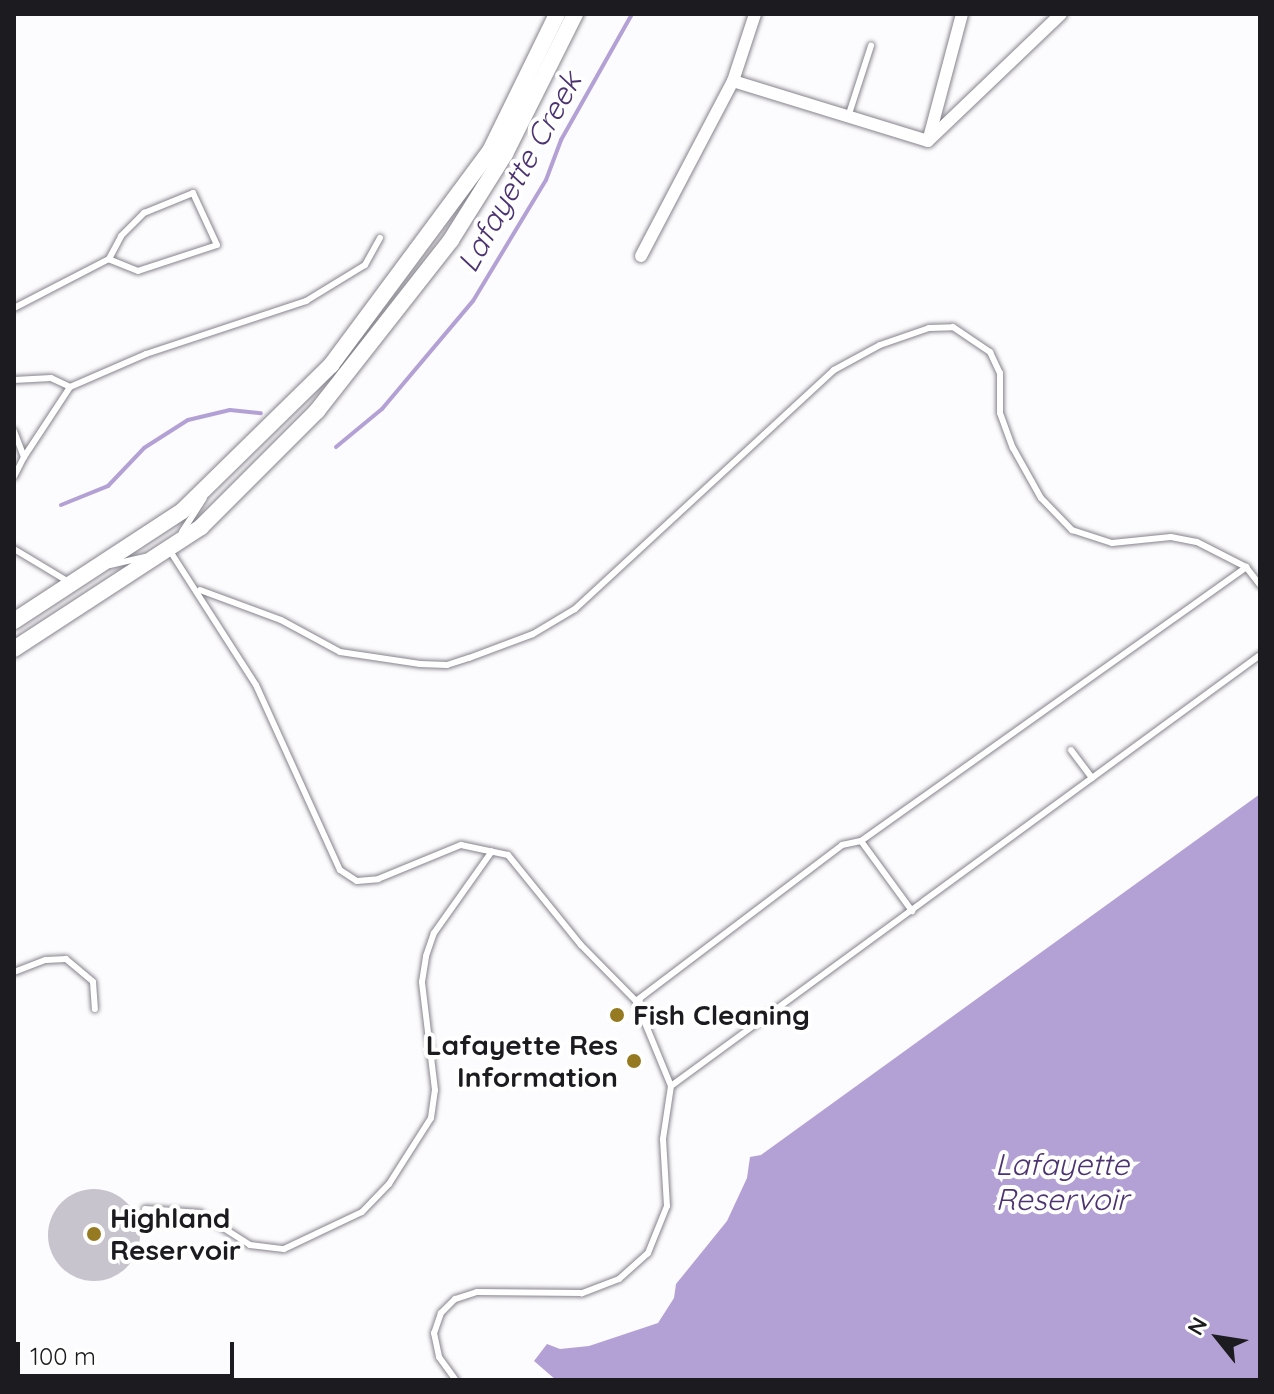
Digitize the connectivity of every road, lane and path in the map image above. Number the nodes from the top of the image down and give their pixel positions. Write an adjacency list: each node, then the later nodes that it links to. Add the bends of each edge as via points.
1 (557, 14): 19 (main road, via 490,151 436,230 331,365)
2 (575, 14): 21 (main road, via 505,154 451,240 317,411)
3 (755, 14): 7 (street)
4 (962, 14): 9 (street)
5 (1061, 14): 9 (street)
6 (871, 46): 8 (lane)
7 (733, 81): 8 (street); 11 (street)
8 (848, 117): 9 (street)
9 (928, 141)
10 (380, 238): 15 (lane, via 365,265 306,301 146,354)
11 (641, 256)
12 (109, 259): 12 (lane, via 121,236 144,213 193,193 217,245 138,271); 13 (lane)
13 (14, 308)
14 (14, 380): 15 (lane, via 51,378)
15 (70, 387): 17 (lane)
16 (14, 431): 17 (lane)
17 (24, 457): 18 (lane)
18 (14, 477)
19 (216, 480): 21 (lane); 22 (main road, via 182,511)
20 (14, 549): 24 (lane)
21 (170, 551): 22 (lane); 26 (lane); 28 (main road)
22 (102, 566): 24 (main road)
23 (1246, 567): 25 (lane); 26 (lane, via 1197,542 1142,538 1112,543 1072,530 1041,498 1013,448 1000,413 1000,373 990,352 953,327 929,328 880,345 834,370 575,609 533,634 469,658 447,665 420,664 340,652 281,620); 32 (lane)
24 (74, 584): 27 (main road)
25 (1260, 585)
26 (200, 590): 33 (lane, via 222,637 256,685 340,870 357,881 378,879 461,845)
27 (14, 621)
28 (14, 649)
29 (1260, 655): 31 (lane)
30 (1071, 750): 31 (lane)
31 (1092, 778): 34 (lane)
32 (861, 841): 34 (lane); 36 (lane, via 842,845)
33 (492, 851): 36 (lane, via 508,855 581,945); 39 (lane, via 434,933 426,956 422,982 435,1090 431,1118 413,1151 371,1203 284,1249 250,1245 200,1213)
34 (912, 911): 38 (lane)
35 (14, 972): 37 (lane, via 66,959 93,982)
36 (636, 1001): 38 (lane)
37 (95, 1009)
38 (671, 1086): 40 (lane, via 663,1139 667,1206 648,1253 619,1279 582,1293 477,1292 455,1299 441,1313 434,1333 439,1357)
39 (145, 1209)
40 (456, 1380)

